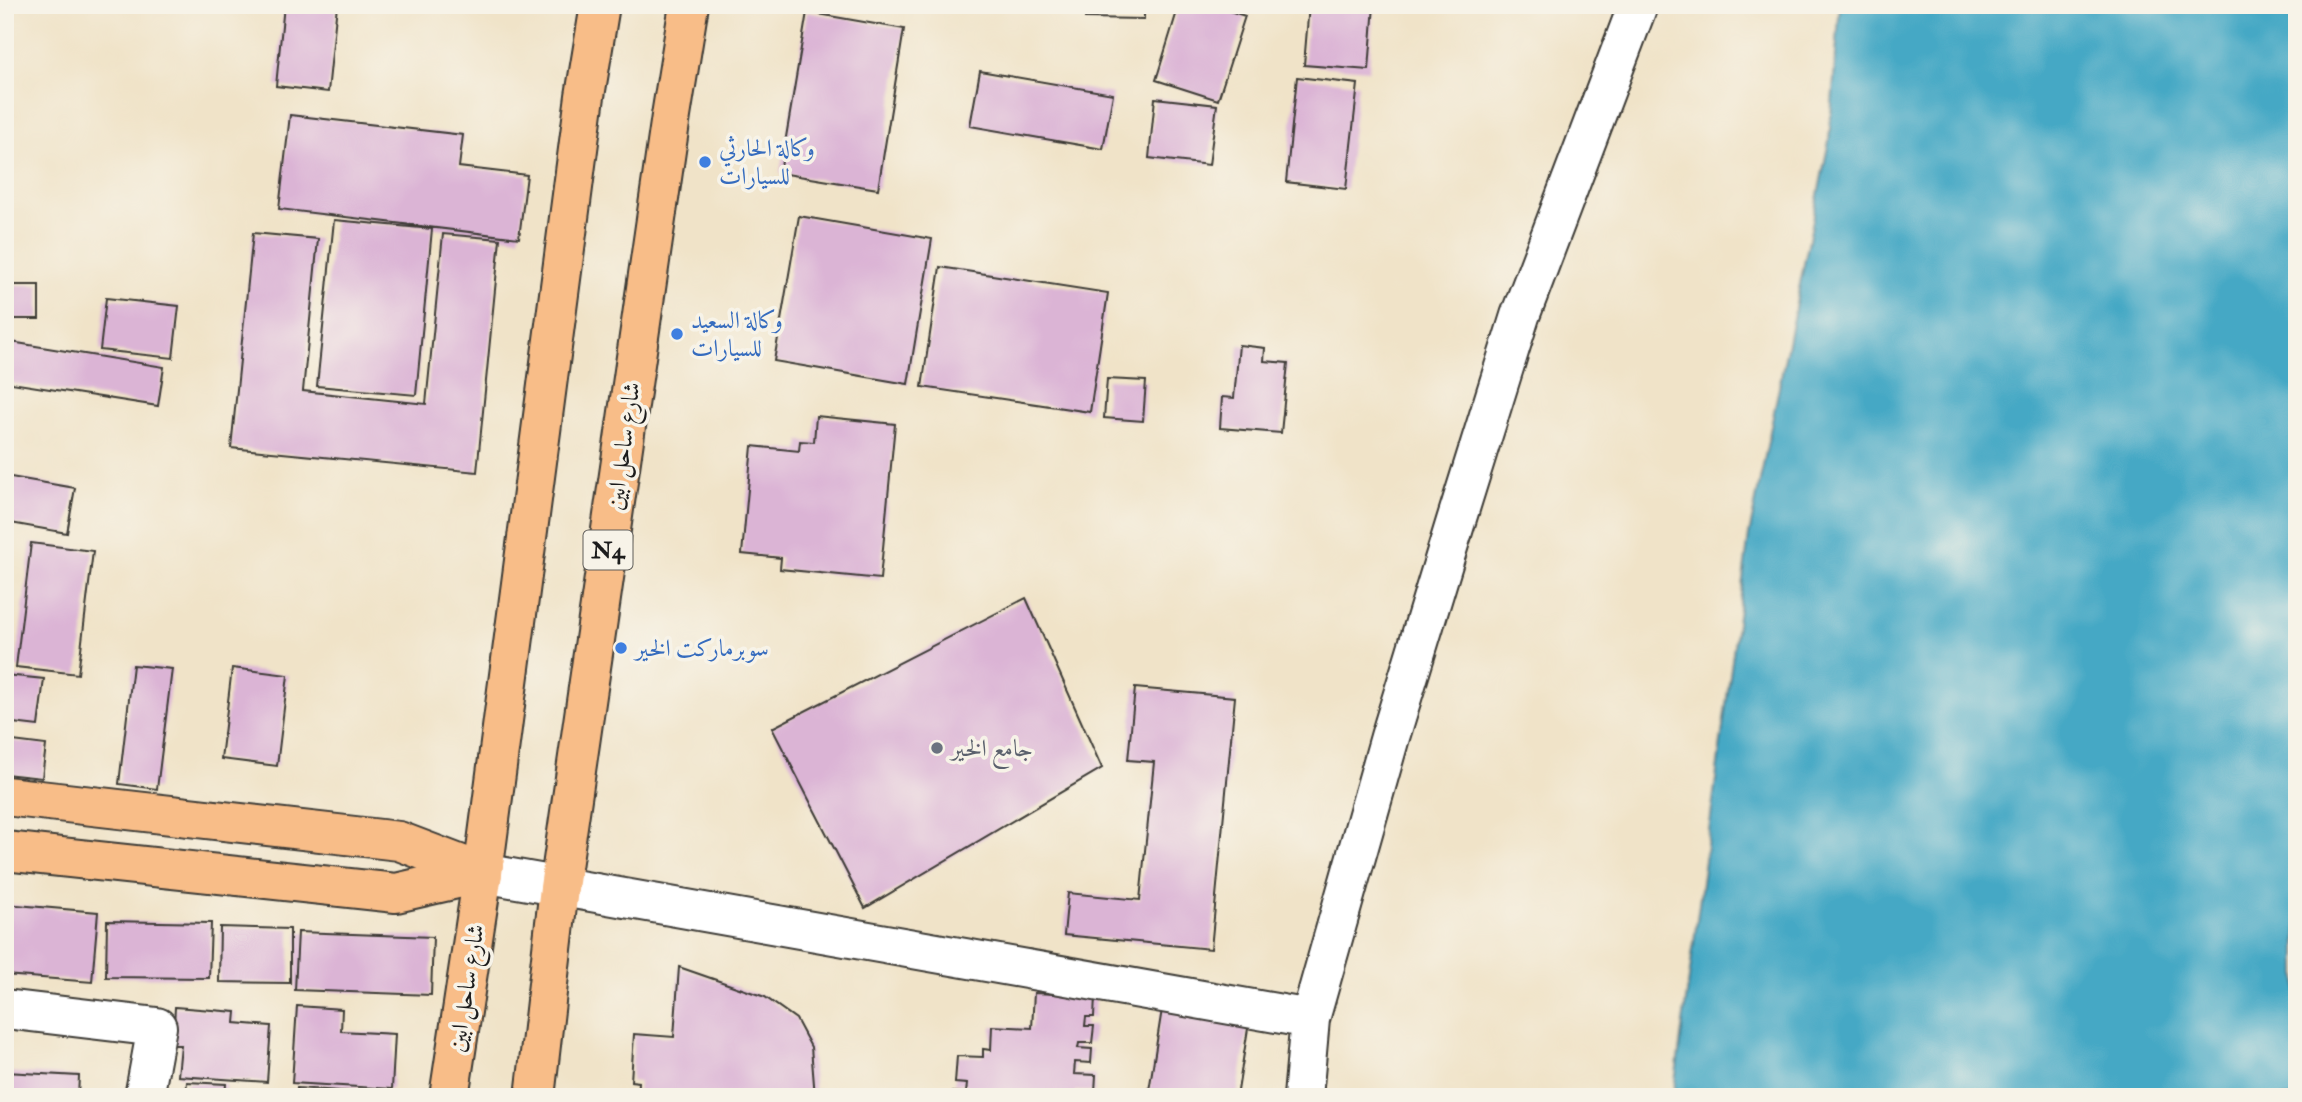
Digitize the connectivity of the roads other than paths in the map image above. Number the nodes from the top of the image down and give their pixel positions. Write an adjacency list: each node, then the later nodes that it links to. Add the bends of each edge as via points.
1 (600, 5): 6 (main road, شارع ساحل ابين)
2 (689, 5): 7 (main road, شارع ساحل ابين / N4)
3 (1638, 5): 9 (street, via 1520,316 1390,737)
4 (5, 796): 6 (main road, via 399,841)
5 (5, 850): 6 (main road, via 396,894)
6 (483, 873): 7 (street); 11 (main road, شارع ساحل ابين)
7 (559, 888): 9 (street); 12 (main road, شارع ساحل ابين / N4)
8 (5, 1009): 10 (street, via 156,1027)
9 (1310, 1019): 13 (street)
10 (144, 1097)
11 (449, 1097)
12 (535, 1097)
13 (1303, 1097)

